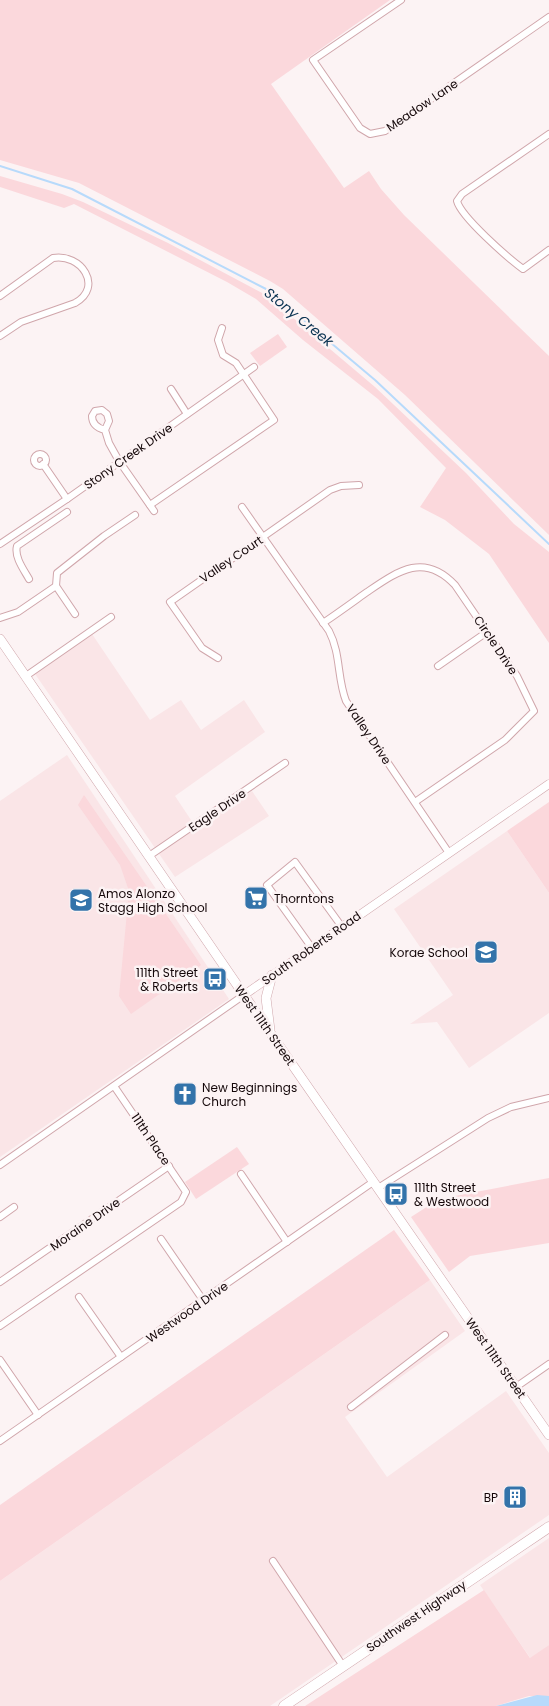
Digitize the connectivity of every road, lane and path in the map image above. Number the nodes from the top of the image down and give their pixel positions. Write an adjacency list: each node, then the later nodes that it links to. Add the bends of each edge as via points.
1 (401, 0): 2 (street, Meadow Lane, via 313,60 360,128 370,134 385,131)
2 (549, 17)
3 (549, 134): 4 (street, via 457,201 458,208 523,269)
4 (549, 250)
5 (0, 296): 7 (street, via 53,258 72,260 88,278 88,289 83,299 21,322)
6 (222, 328): 9 (street, via 218,340 223,355 236,362)
7 (0, 336)
8 (254, 367): 9 (street, Stony Creek Drive)
9 (243, 375): 11 (street, Stony Creek Drive); 13 (street, via 274,420 152,508)
10 (171, 389): 11 (street)
11 (187, 414): 13 (street, Stony Creek Drive)
12 (105, 430): 13 (street)
13 (120, 461): 16 (street, Stony Creek Drive)
14 (43, 464): 16 (street)
15 (359, 485): 22 (street, Valley Court, via 330,490)
16 (67, 499): 20 (street, Stony Creek Drive)
17 (242, 507): 22 (street, Valley Drive)
18 (67, 512): 21 (street)
19 (135, 515): 25 (street, via 57,572)
20 (35, 520): 21 (street); 23 (street, Stony Creek Drive)
21 (41, 530): 24 (street, via 16,548)
22 (264, 537): 29 (street, Valley Drive); 32 (street, Valley Court, via 170,602 202,648)
23 (0, 543)
24 (29, 579)
25 (56, 586): 26 (street); 28 (street, via 18,612)
26 (75, 614)
27 (111, 617): 34 (street)
28 (0, 618)
29 (323, 623): 30 (street, Circle Drive, via 398,572 422,567 437,571 451,581); 37 (street, Valley Drive, via 337,650 346,701)
30 (486, 632): 33 (street); 37 (street, Circle Drive, via 517,676 534,710 505,740)
31 (0, 639): 34 (main road, West 111th Street)
32 (218, 658)
33 (438, 666)
34 (26, 676): 39 (main road, West 111th Street)
35 (285, 763): 39 (street, Eagle Drive)
36 (549, 784): 38 (street, South Roberts Road)
37 (415, 802): 38 (street, Valley Drive)
38 (449, 853): 40 (street, South Roberts Road)
39 (149, 856): 43 (main road, West 111th Street)
40 (342, 927): 41 (street, South Roberts Road); 41 (street, via 295,862 267,885)
41 (312, 948): 42 (street, South Roberts Road)
42 (272, 976): 43 (street, South Roberts Road); 44 (main road, via 266,998)
43 (244, 995): 44 (main road, West 111th Street); 45 (street, South Roberts Road)
44 (270, 1033): 50 (main road, West 111th Street)
45 (114, 1086): 47 (street, South Roberts Road); 48 (street, 111th Place)
46 (549, 1098): 50 (street, Westwood Drive, via 511,1107 488,1118)
47 (0, 1165)
48 (169, 1166): 55 (street, Moraine Drive); 58 (street, 111th Place, via 186,1192 181,1202)
49 (241, 1174): 54 (street)
50 (376, 1185): 54 (street, Westwood Drive); 63 (main road, West 111th Street)
51 (14, 1207): 52 (street)
52 (0, 1217)
53 (161, 1239): 57 (street)
54 (287, 1242): 57 (street, Westwood Drive)
55 (0, 1282)
56 (78, 1297): 60 (street)
57 (203, 1300): 60 (street, Westwood Drive)
58 (0, 1326)
59 (445, 1335): 64 (street)
60 (121, 1357): 65 (street, Westwood Drive)
61 (0, 1360): 65 (street)
62 (549, 1364): 63 (street)
63 (516, 1387): 66 (main road, West 111th Street)
64 (351, 1407)
65 (38, 1415): 67 (street, Westwood Drive)
66 (549, 1435)
67 (0, 1441)
68 (549, 1527): 70 (main road, Southwest Highway)
69 (273, 1561): 70 (street)
70 (343, 1666): 71 (main road, Southwest Highway)
71 (284, 1706)

